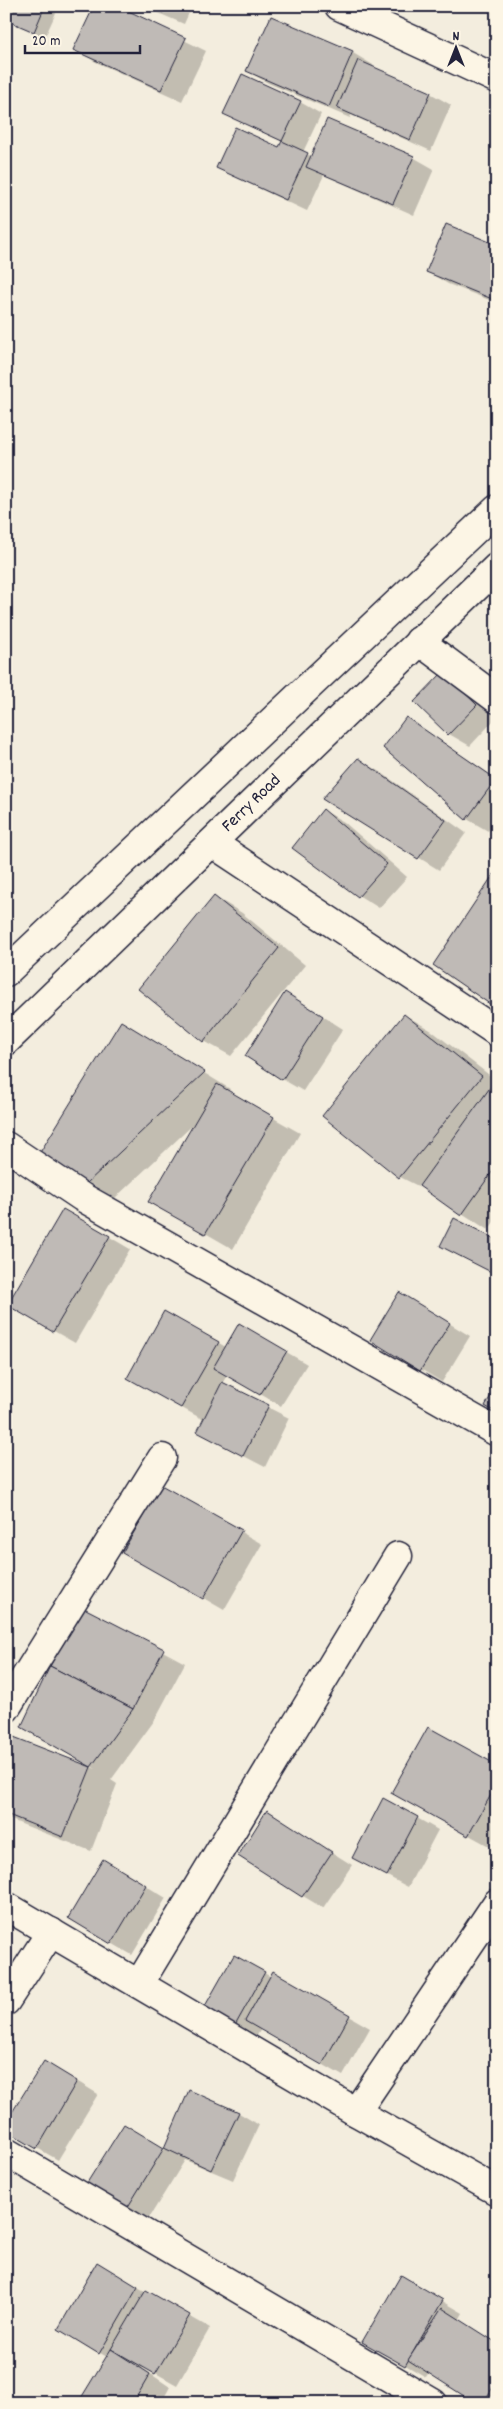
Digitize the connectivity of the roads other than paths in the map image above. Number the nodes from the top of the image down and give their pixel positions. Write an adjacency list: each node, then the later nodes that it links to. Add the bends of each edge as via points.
1 (339, 6): 2 (street)
2 (497, 79)
3 (497, 509): 8 (street)
4 (497, 567): 5 (street, Ferry Road)
5 (419, 641): 6 (street); 7 (street, Ferry Road)
6 (497, 699)
7 (212, 843): 9 (street); 10 (street, Ferry Road)
8 (6, 972)
9 (497, 1032)
10 (6, 1041)
11 (6, 1146): 12 (street, via 82,1197)
12 (497, 1432)
13 (162, 1458): 15 (street)
14 (398, 1556): 19 (street)
15 (6, 1708)
16 (497, 1903): 21 (street)
17 (6, 1906): 18 (street)
18 (51, 1932): 19 (street); 20 (street)
19 (138, 1984): 21 (street)
20 (6, 2001)
21 (356, 2112): 23 (street)
22 (6, 2152): 24 (street)
23 (497, 2191)
24 (433, 2403)

